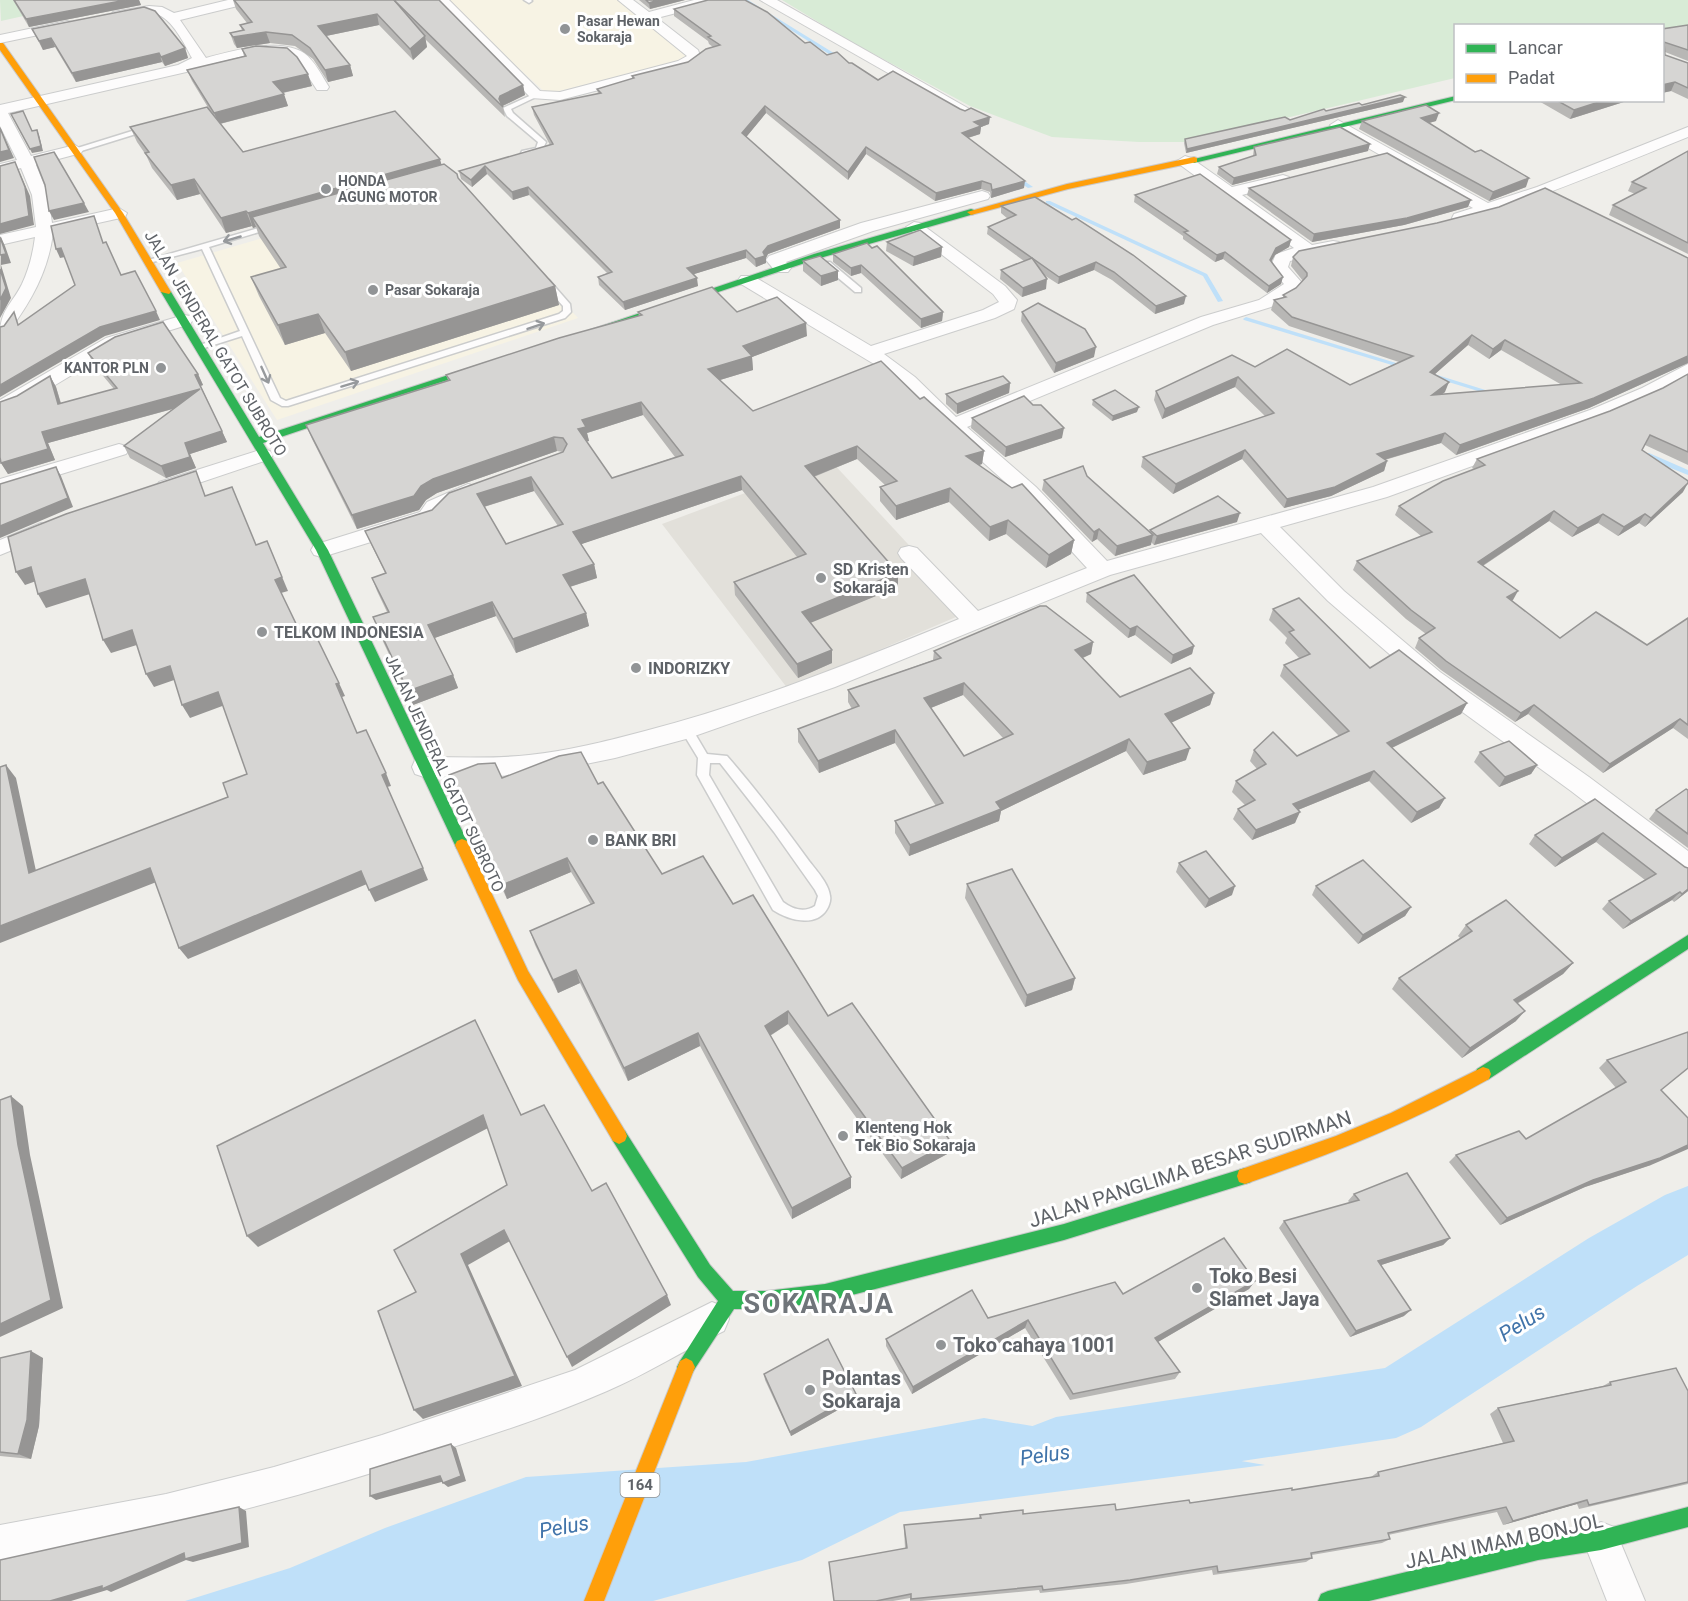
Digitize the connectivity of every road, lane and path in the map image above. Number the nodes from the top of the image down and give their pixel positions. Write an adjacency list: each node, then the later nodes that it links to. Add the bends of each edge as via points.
1 (245, 0): 6 (street)
2 (441, 0): 13 (street)
3 (625, 0): 7 (street)
4 (710, 0): 7 (street)
5 (767, 0): 17 (street)
6 (174, 17): 8 (street, via 147,9); 11 (street, via 200,60)
7 (646, 17): 13 (street, via 693,53 694,58 560,96)
8 (100, 18)
9 (78, 23): 10 (street)
10 (1, 47): 15 (main road, JALAN JENDERAL GATOT SUBROTO)
11 (194, 65): 12 (street, via 244,54 284,51 298,55); 15 (street)
12 (322, 87)
13 (536, 95): 23 (lane, via 507,108 542,142 539,149)
14 (1454, 98): 18 (main road)
15 (39, 101): 16 (street); 21 (main road, JALAN JENDERAL GATOT SUBROTO)
16 (0, 110): 26 (street)
17 (965, 111)
18 (1338, 125): 22 (street); 25 (main road)
19 (157, 127): 21 (lane)
20 (1688, 132): 29 (street)
21 (75, 150): 26 (street); 34 (main road, JALAN JENDERAL GATOT SUBROTO)
22 (1387, 153): 24 (street); 33 (street)
23 (517, 156)
24 (1365, 159)
25 (1185, 161): 30 (street); 37 (main road)
26 (26, 164): 27 (street); 38 (street, via 39,194)
27 (0, 170)
28 (1300, 176): 30 (street)
29 (1543, 190): 32 (street); 33 (street)
30 (1228, 193): 42 (street)
31 (982, 196): 45 (street, via 867,227 775,260)
32 (1564, 202)
33 (1489, 210): 35 (street)
34 (119, 213): 38 (street); 44 (main road, JALAN JENDERAL GATOT SUBROTO)
35 (1447, 222)
36 (282, 225): 41 (lane, one-way to 41)
37 (914, 227): 43 (main road); 54 (street, via 999,290 1008,305)
38 (45, 231): 39 (street); 50 (street, via 38,271)
39 (0, 240)
40 (1354, 243): 42 (street)
41 (205, 247): 44 (lane); 51 (lane)
42 (1308, 250): 58 (street, via 1282,258 1279,268 1294,284 1287,292)
43 (817, 256): 45 (main road); 48 (lane)
44 (149, 261): 49 (main road, JALAN JENDERAL GATOT SUBROTO)
45 (782, 268): 47 (main road)
46 (538, 272): 51 (lane, one-way to 46, via 276,400 285,404 562,316 567,306)
47 (747, 280): 52 (main road); 54 (street)
48 (858, 290)
49 (184, 320): 53 (main road, JALAN JENDERAL GATOT SUBROTO); 57 (street, via 111,343)
50 (4, 322)
51 (245, 332): 53 (lane)
52 (583, 334)
53 (201, 346): 59 (main road, JALAN JENDERAL GATOT SUBROTO)
54 (868, 353): 58 (street, via 908,381)
55 (505, 360): 59 (main road)
56 (1688, 370): 65 (street, via 1597,414 1347,503)
57 (0, 408)
58 (953, 425): 69 (street, via 1029,492)
59 (259, 448): 63 (street); 67 (main road, JALAN JENDERAL GATOT SUBROTO)
60 (119, 450): 62 (street)
61 (486, 484): 67 (street, via 445,500 428,517)
62 (0, 486)
63 (142, 495)
64 (55, 524): 66 (street)
65 (1265, 524): 69 (street); 74 (street, via 1336,596 1424,672)
66 (0, 548)
67 (322, 550): 73 (main road, JALAN JENDERAL GATOT SUBROTO)
68 (909, 553): 70 (street)
69 (1102, 570): 70 (street)
70 (973, 620): 71 (street, via 857,668)
71 (687, 730): 72 (lane); 73 (street, via 539,764)
72 (704, 758): 72 (lane, via 723,759 806,865 824,895 815,912 797,917 778,906 703,775)
73 (424, 766): 76 (main road, JALAN JENDERAL GATOT SUBROTO, via 523,975)
74 (1688, 866)
75 (1688, 941): 76 (main road, JALAN PANGLIMA BESAR SUDIRMAN, via 1441,1099 1357,1137 1064,1232 825,1293)
76 (723, 1308): 79 (street, via 619,1368 372,1457 198,1506); 80 (main road, 164, via 685,1369)
77 (1688, 1517): 78 (main road, JALAN IMAM BONJOL)
78 (1601, 1540): 81 (main road, JALAN IMAM BONJOL, via 1538,1550); 82 (street)
79 (0, 1543)
80 (594, 1601)
81 (1328, 1601)
82 (1626, 1601)

